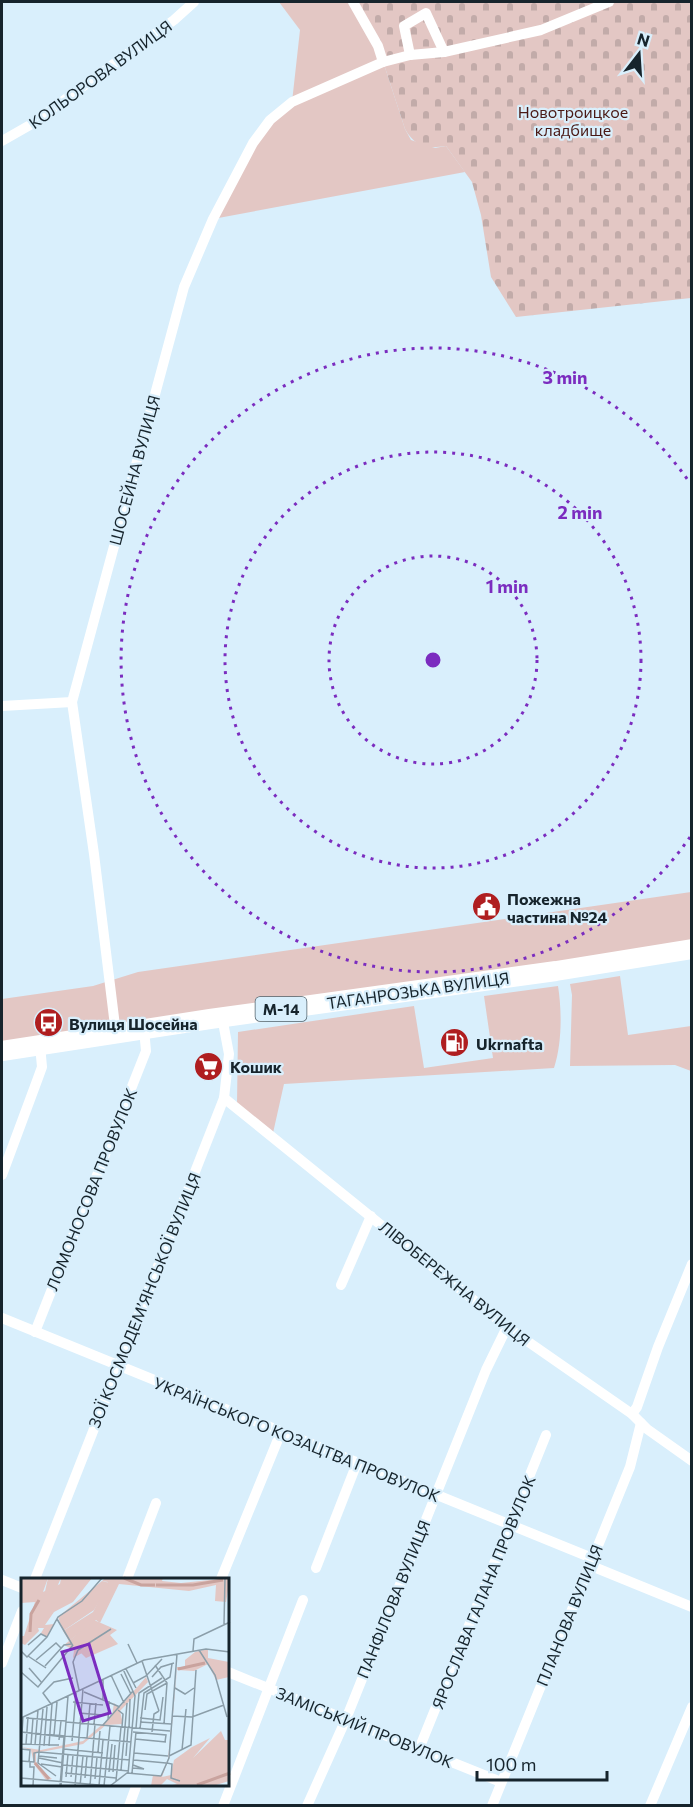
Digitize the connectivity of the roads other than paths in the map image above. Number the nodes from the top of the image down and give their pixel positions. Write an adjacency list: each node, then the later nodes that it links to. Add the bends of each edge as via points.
1 (194, 2): 7 (street, КОЛЬОРОВА ВУЛИЦЯ, via 30,125)
2 (353, 2): 6 (street)
3 (609, 2): 4 (street, ШОСЕЙНА ВУЛИЦЯ, via 541,30)
4 (444, 52): 5 (street, ШОСЕЙНА ВУЛИЦЯ); 5 (street, via 426,13 404,26)
5 (410, 55): 6 (street, ШОСЕЙНА ВУЛИЦЯ)
6 (383, 62): 8 (street, ШОСЕЙНА ВУЛИЦЯ, via 292,102 270,120 253,143 213,219 184,287)
7 (2, 141)
8 (72, 702): 9 (street); 12 (street, ШОСЕЙНА ВУЛИЦЯ)
9 (2, 706)
10 (692, 948): 11 (highway, ТАГАНРОЗЬКА ВУЛИЦЯ / М-14, via 546,973)
11 (222, 1017): 13 (highway, ТАГАНРОЗЬКА ВУЛИЦЯ / М-14); 16 (street, ЗОЇ КОСМОДЕМ’ЯНСЬКОЇ ВУЛИЦЯ, via 229,1054)
12 (116, 1034): 13 (highway, ТАГАНРОЗЬКА ВУЛИЦЯ / М-14); 14 (highway, ТАГАНРОЗЬКА ВУЛИЦЯ / М-14)
13 (145, 1037): 23 (street, ЛОМОНОСОВА ПРОВУЛОК, via 146,1051)
14 (40, 1044): 15 (highway, ТАГАНРОЗЬКА ВУЛИЦЯ / М-14); 17 (street, via 42,1067)
15 (2, 1051)
16 (224, 1098): 18 (street, ЛІВОБЕРЕЖНА ВУЛИЦЯ); 24 (street, ЗОЇ КОСМОДЕМ’ЯНСЬКОЇ ВУЛИЦЯ)
17 (2, 1175)
18 (371, 1216): 20 (street); 22 (street, ЛІВОБЕРЕЖНА ВУЛИЦЯ)
19 (692, 1264): 25 (street)
20 (341, 1285)
21 (2, 1318): 23 (street, УКРАЇНСЬКОГО КОЗАЦТВА ПРОВУЛОК)
22 (507, 1327): 25 (street, ЛІВОБЕРЕЖНА ВУЛИЦЯ); 31 (street, ПАНФІЛОВА ВУЛИЦЯ)
23 (35, 1332): 24 (street, УКРАЇНСЬКОГО КОЗАЦТВА ПРОВУЛОК)
24 (118, 1366): 27 (street, УКРАЇНСЬКОГО КОЗАЦТВА ПРОВУЛОК); 36 (street, ЗОЇ КОСМОДЕМ’ЯНСЬКОЇ ВУЛИЦЯ)
25 (632, 1414): 26 (street, ЛІВОБЕРЕЖНА ВУЛИЦЯ)
26 (641, 1423): 29 (street, ЛІВОБЕРЕЖНА ВУЛИЦЯ); 34 (street, ПЛАНОВА ВУЛИЦЯ, via 630,1467)
27 (281, 1432): 30 (street, УКРАЇНСЬКОГО КОЗАЦТВА ПРОВУЛОК); 38 (street)
28 (546, 1435): 33 (street, ЯРОСЛАВА ГАЛАНА ПРОВУЛОК)
29 (692, 1461)
30 (357, 1463): 31 (street, УКРАЇНСЬКОГО КОЗАЦТВА ПРОВУЛОК); 35 (street)
31 (435, 1495): 33 (street, УКРАЇНСЬКОГО КОЗАЦТВА ПРОВУЛОК); 48 (street, ПАНФІЛОВА ВУЛИЦЯ)
32 (156, 1503): 37 (street)
33 (511, 1526): 34 (street, УКРАЇНСЬКОГО КОЗАЦТВА ПРОВУЛОК); 49 (street, ЯРОСЛАВА ГАЛАНА ПРОВУЛОК)
34 (590, 1562): 42 (street, УКРАЇНСЬКОГО КОЗАЦТВА ПРОВУЛОК); 50 (street, ПЛАНОВА ВУЛИЦЯ)
35 (316, 1568)
36 (35, 1578)
37 (127, 1578)
38 (221, 1578)
39 (2, 1580): 40 (street)
40 (21, 1588)
41 (303, 1600): 46 (street)
42 (692, 1607)
43 (21, 1614): 44 (street)
44 (2, 1663)
45 (230, 1672): 46 (street, ЗАМІСЬКИЙ ПРОВУЛОК)
46 (270, 1689): 48 (street, ЗАМІСЬКИЙ ПРОВУЛОК); 53 (street)
47 (692, 1707): 56 (street)
48 (345, 1719): 49 (street, ЗАМІСЬКИЙ ПРОВУЛОК); 54 (street, ПАНФІЛОВА ВУЛИЦЯ)
49 (419, 1749): 50 (street, ЗАМІСЬКИЙ ПРОВУЛОК)
50 (501, 1782): 55 (street, ПЛАНОВА ВУЛИЦЯ)
51 (137, 1786): 52 (street)
52 (129, 1806)
53 (223, 1806)
54 (307, 1806)
55 (492, 1806)
56 (650, 1806)

